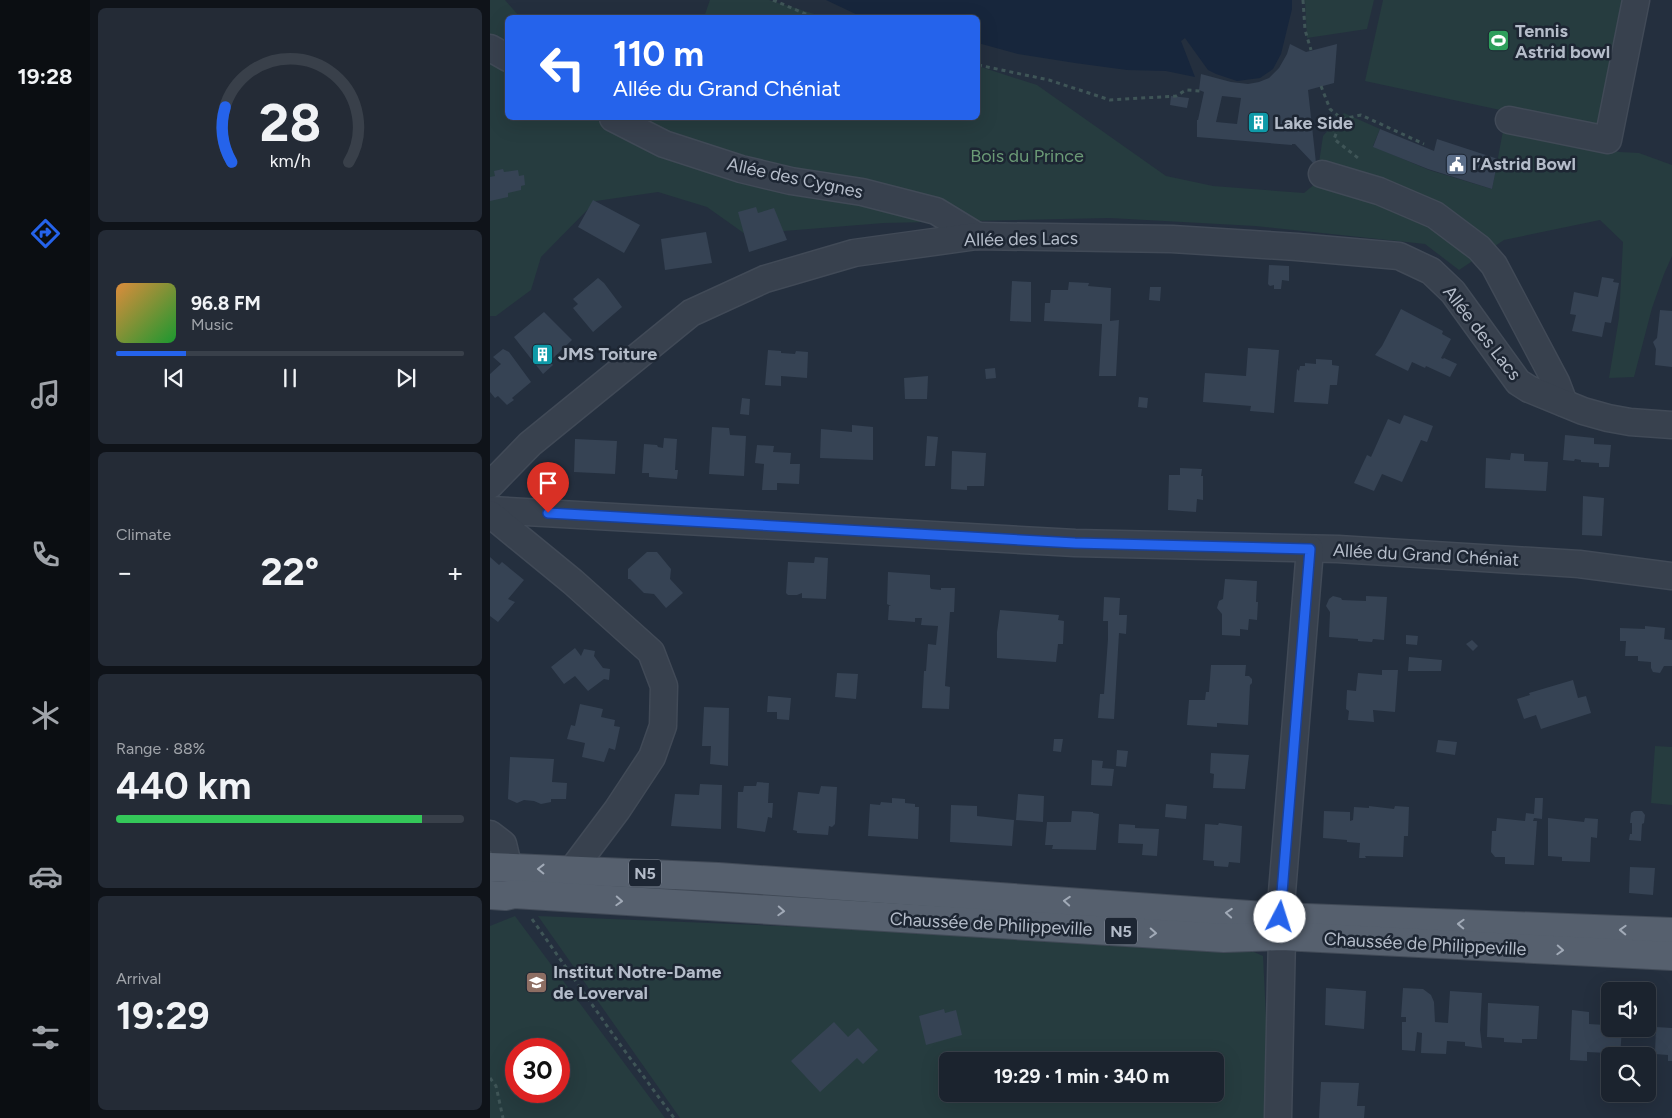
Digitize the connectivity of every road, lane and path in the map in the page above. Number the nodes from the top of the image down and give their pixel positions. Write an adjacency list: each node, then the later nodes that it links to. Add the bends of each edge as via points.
1 (773, 0): 4 (path)
2 (1303, 0): 6 (path, via 1305,30)
3 (1636, 0): 13 (street, via 1608,140)
4 (808, 15)
5 (490, 48): 7 (street)
6 (1311, 50)
7 (505, 56)
8 (980, 65): 10 (path, via 1049,80 1110,100 1176,96 1186,90)
9 (1321, 86): 11 (path, via 1330,109)
10 (1201, 91)
11 (1342, 119): 14 (path); 15 (path, via 1361,115)
12 (617, 120): 17 (street, Allée des Cygnes, via 664,144 741,169 862,192 936,211)
13 (1509, 120)
14 (1334, 139)
15 (1424, 144)
16 (1322, 174): 18 (street, Allée des Lacs, via 1379,191 1434,215 1479,248 1494,265)
17 (977, 236): 18 (street, Allée des Lacs, via 1172,239 1399,256 1431,271 1453,292 1518,382); 20 (street, Allée des Lacs, via 854,253 765,279 691,313 530,444)
18 (1564, 403): 19 (street, Allée des Lacs, via 1608,418)
19 (1672, 425)
20 (490, 485)
21 (490, 510): 23 (street, Allée du Grand Chéniat, via 1075,543)
22 (490, 514): 26 (street, via 651,652 664,686 663,726 652,757)
23 (1310, 549): 24 (street, Allée du Grand Chéniat, via 1579,564); 29 (street)
24 (1672, 576)
25 (490, 834): 27 (street, via 503,844)
26 (572, 870): 27 (main road, N5, one-way to 27); 28 (main road); 29 (main road, Chaussée de Philippeville / N5, one-way to 26, via 887,888)
27 (502, 884): 28 (main road, Chaussée de Philippeville / N5); 34 (path)
28 (570, 898): 29 (main road, Chaussée de Philippeville / N5, one-way to 29, via 1224,938)
29 (1281, 927): 30 (main road, Chaussée de Philippeville / N5, one-way to 29); 31 (main road, Chaussée de Philippeville / N5, one-way to 31); 35 (street)
30 (1672, 932)
31 (1672, 956)
32 (490, 1078): 33 (path, via 496,1086)
33 (503, 1118)
34 (674, 1118)
35 (1278, 1118)

